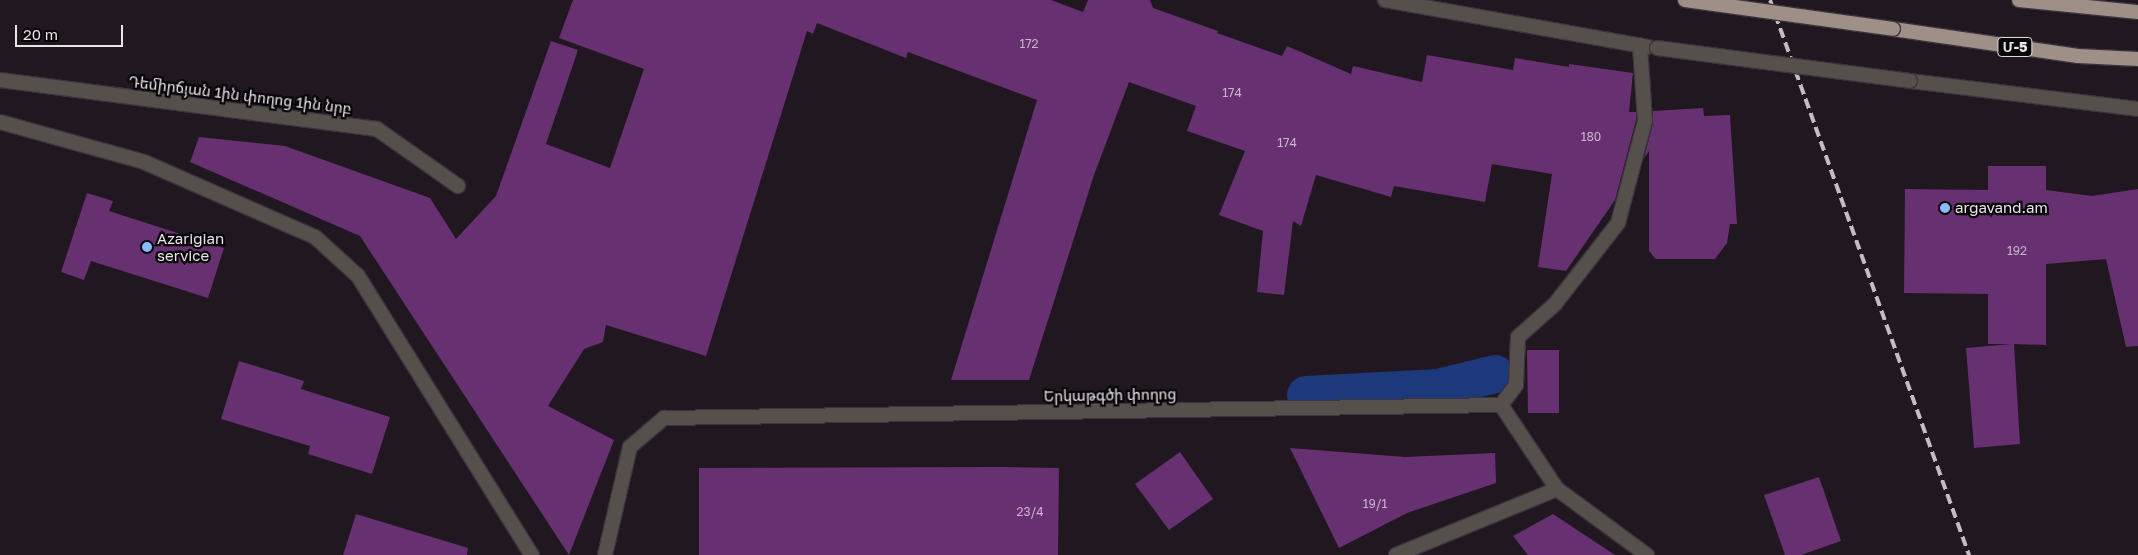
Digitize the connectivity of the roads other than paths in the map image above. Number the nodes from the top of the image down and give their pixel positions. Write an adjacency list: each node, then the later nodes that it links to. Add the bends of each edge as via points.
1 (1385, 0): 5 (street)
2 (1685, 0): 6 (highway, Մ-5, bridge, via 2078,56)
3 (2020, 0): 4 (highway)
4 (2138, 12)
5 (1640, 46): 8 (street, bridge); 11 (street, via 1645,121 1618,223 1554,304 1518,337 1516,385)
6 (2138, 59)
7 (0, 80): 10 (street, Դեմիրճյան 1ին փողոց 1ին նրբ, via 377,129)
8 (2138, 109)
9 (0, 122): 13 (street, via 144,162 315,237 358,276)
10 (458, 186)
11 (1500, 405): 12 (street); 14 (street, Երկաթգծի փողոց, via 664,418 630,446)
12 (1557, 490): 15 (street); 16 (street)
13 (532, 555)
14 (605, 555)
15 (1396, 555)
16 (1647, 555)

